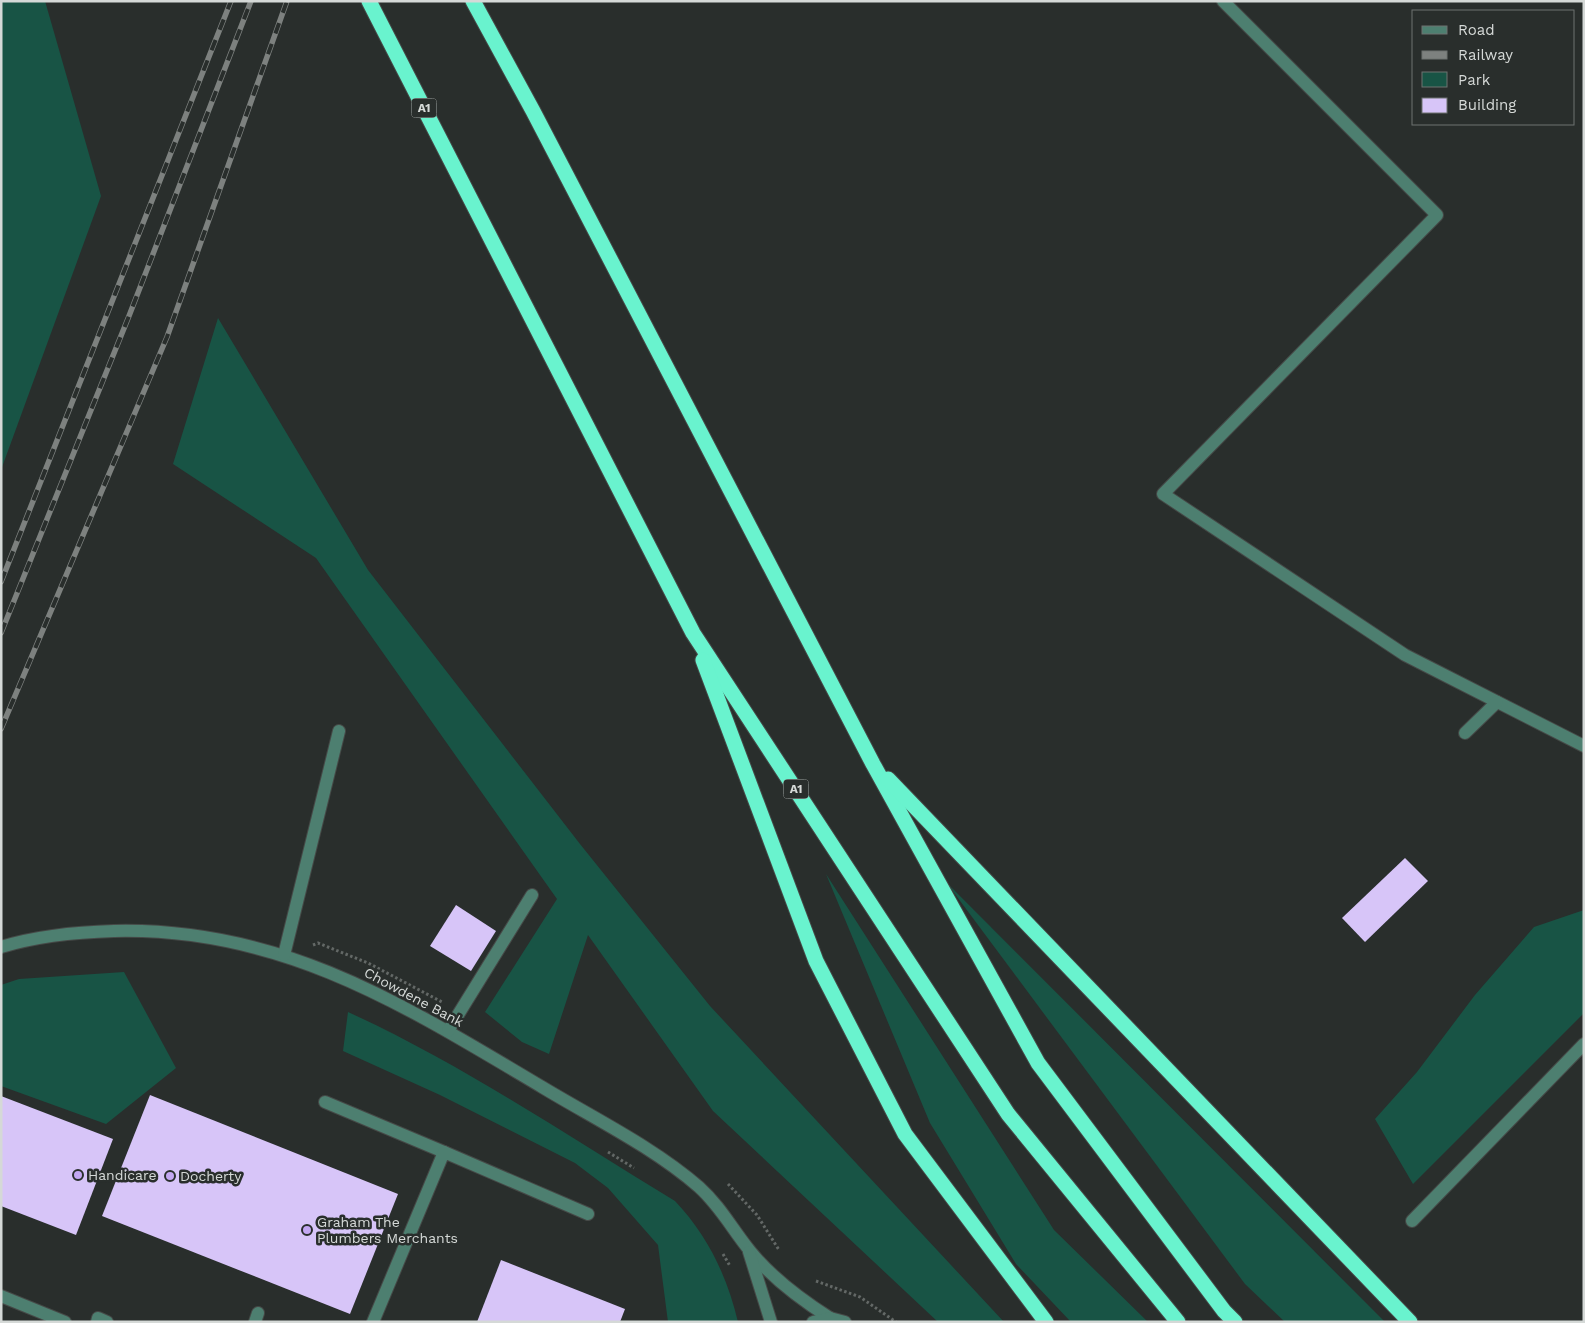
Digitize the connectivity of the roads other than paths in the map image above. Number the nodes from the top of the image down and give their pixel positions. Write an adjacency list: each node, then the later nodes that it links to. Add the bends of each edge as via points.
1 (369, 1): 4 (highway, A1)
2 (473, 1): 9 (highway)
3 (1223, 1): 5 (street, via 1437,215 1163,494 1405,655)
4 (693, 632): 29 (highway, via 816,961 905,1134); 30 (highway, A1, via 1008,1114)
5 (1497, 702): 7 (street); 8 (street)
6 (339, 731): 12 (street)
7 (1466, 734)
8 (1584, 746)
9 (873, 764): 31 (highway, via 1038,1063 1224,1311); 32 (highway)
10 (532, 895): 13 (street)
11 (6, 945): 12 (street, Chowdene Bank, via 98,932 150,931 217,938)
12 (284, 955): 13 (street, Chowdene Bank, via 362,985)
13 (448, 1031): 19 (street, Chowdene Bank, via 676,1170 720,1208)
14 (1584, 1044): 18 (street)
15 (326, 1102): 16 (street)
16 (444, 1152): 17 (street); 25 (street)
17 (588, 1214)
18 (1412, 1221)
19 (749, 1250): 21 (street, Chowdene Bank, via 788,1289); 26 (street, Chowdene Bank)
20 (1, 1296): 22 (street)
21 (830, 1318): 27 (street); 28 (street)
22 (66, 1322)
23 (97, 1322): 24 (street, via 98,1318)
24 (107, 1322)
25 (373, 1322)
26 (771, 1322)
27 (813, 1322)
28 (845, 1322)
29 (1046, 1322)
30 (1178, 1322)
31 (1236, 1322)
32 (1410, 1322)

